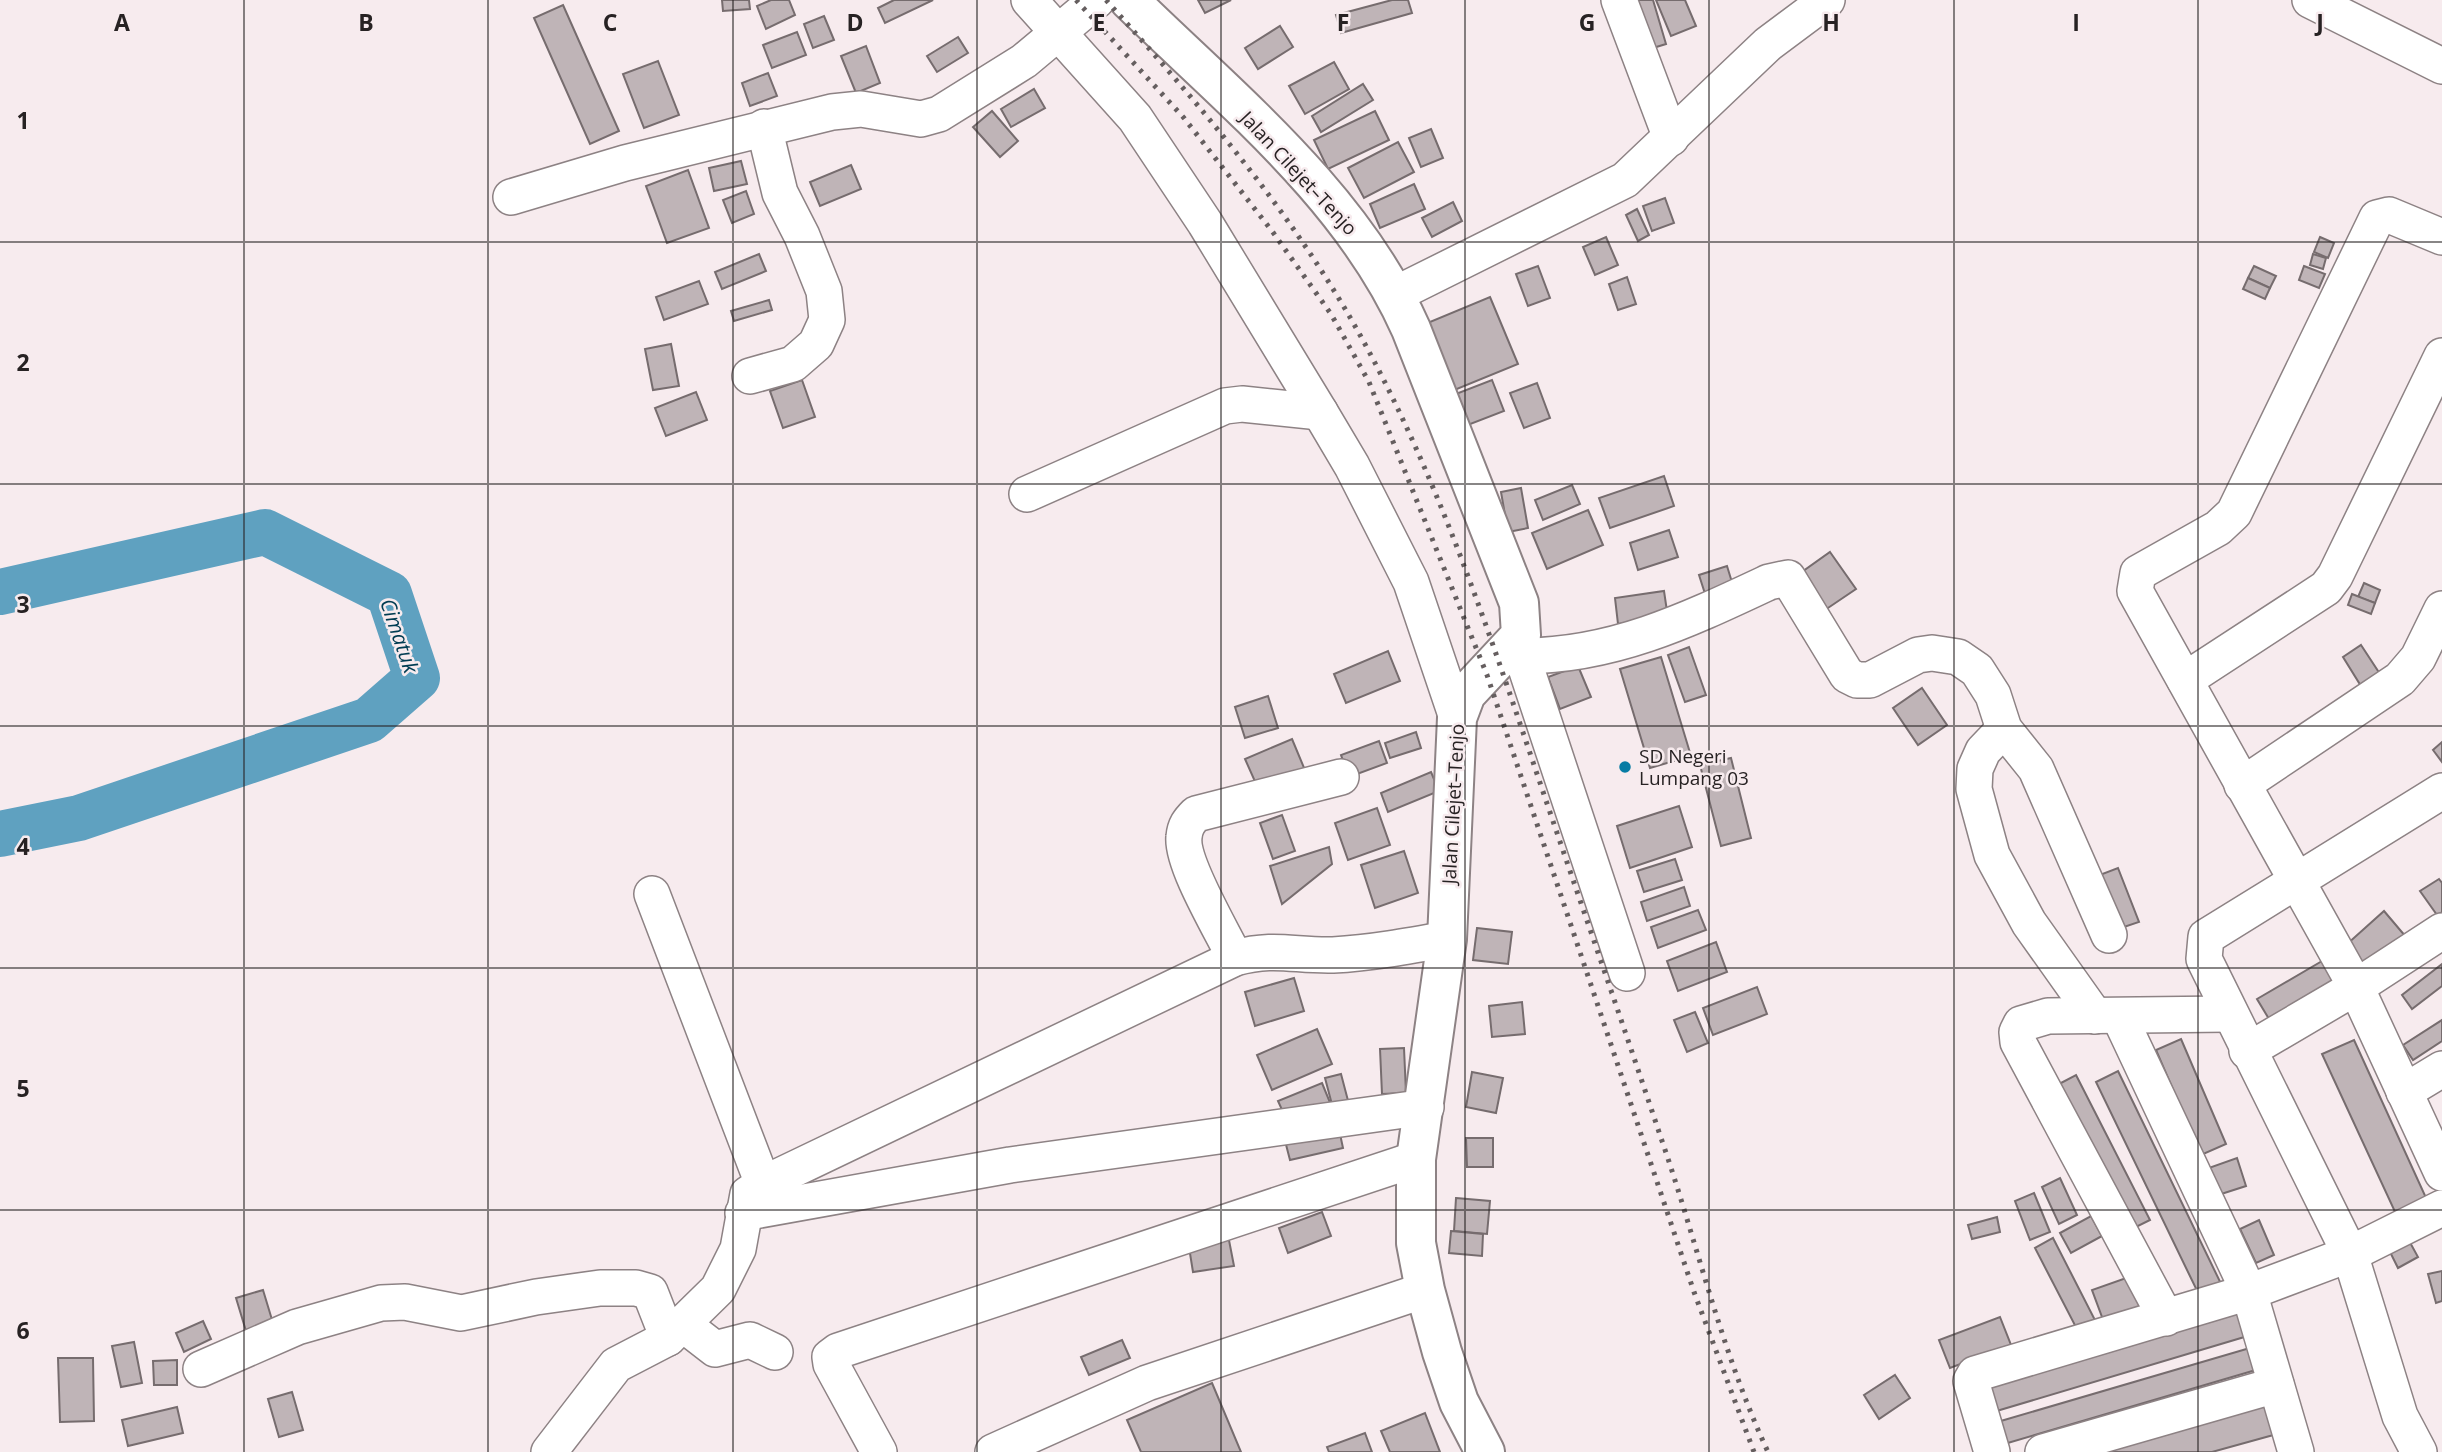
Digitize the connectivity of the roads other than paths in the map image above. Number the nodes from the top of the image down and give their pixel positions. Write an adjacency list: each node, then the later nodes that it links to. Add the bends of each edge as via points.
1 (1029, 0): 7 (street)
2 (1097, 0): 7 (street)
3 (1129, 0): 13 (main road, Jalan Cilejet–Tenjo, via 1324,194)
4 (1619, 0): 10 (street)
5 (1827, 0): 10 (street, via 1768,44)
6 (2310, 0): 8 (street)
7 (1059, 33): 9 (street, via 1024,61 939,114 921,119 861,109); 16 (street, via 1135,118)
8 (2442, 66)
9 (764, 127): 11 (street); 15 (street, via 780,193 824,291 827,320 816,344 793,364)
10 (1671, 138): 13 (street, via 1625,180)
11 (511, 197)
12 (2442, 237): 20 (street, via 2389,215 2377,218 2234,513 2218,528 2138,573 2135,591)
13 (1396, 294): 19 (main road, Jalan Cilejet–Tenjo, via 1518,603)
14 (2442, 356): 20 (street, via 2330,582 2317,596)
15 (750, 376)
16 (1320, 412): 17 (street, via 1225,406); 21 (street, via 1411,582)
17 (1027, 494)
18 (2442, 609): 24 (street, via 2418,658 2400,679)
19 (1521, 646): 21 (main road, Jalan Cilejet–Tenjo, via 1466,694); 22 (street, via 1581,652 1641,638 1788,578 1847,675 1870,680 1918,655 1958,657 1977,670 1993,695); 32 (street)
20 (2185, 680): 24 (street)
21 (1457, 718): 30 (main road, Jalan Cilejet–Tenjo)
22 (2004, 729): 29 (street, via 2036,769); 35 (street, via 1983,751 1975,769 1974,789 1992,855 2029,923)
23 (1340, 777): 31 (street, via 1196,814 1187,823 1183,838 1186,857)
24 (2242, 785): 26 (street)
25 (2442, 791): 26 (street)
26 (2295, 882): 33 (street); 34 (street, via 2206,937 2204,959)
27 (652, 894): 42 (street)
28 (2442, 931): 33 (street)
29 (2109, 935)
30 (1447, 939): 31 (street, via 1361,954 1261,951); 39 (main road, Jalan Cilejet–Tenjo)
31 (1235, 958): 42 (street)
32 (1627, 973)
33 (2356, 987): 36 (street); 38 (street)
34 (2229, 1013): 35 (street); 36 (street)
35 (2107, 1016): 47 (street); 48 (street, via 2048,1016 2021,1024 2018,1042)
36 (2247, 1051): 45 (street)
37 (2442, 1069): 38 (street)
38 (2404, 1092): 41 (street)
39 (1426, 1107): 40 (main road, Jalan Cilejet–Tenjo); 44 (street, via 1010,1164)
40 (1416, 1159): 46 (main road, Jalan Cilejet–Tenjo, via 1416,1244); 54 (street, via 838,1351 830,1357 831,1364)
41 (2442, 1173)
42 (763, 1184): 44 (street, via 748,1194)
43 (2442, 1208): 45 (street)
44 (743, 1213): 49 (street, via 738,1249 729,1270 718,1289)
45 (2350, 1254): 47 (street); 60 (street, via 2400,1416)
46 (1425, 1290): 55 (street, via 1147,1383); 56 (main road, Jalan Cilejet–Tenjo, via 1459,1402)
47 (2249, 1292): 48 (street); 52 (street)
48 (2166, 1318): 57 (street, via 1975,1374 1971,1381)
49 (676, 1331): 50 (street, via 715,1349 750,1340); 51 (street, via 650,1292 636,1288 548,1295 461,1313 394,1302 297,1327); 53 (street, via 616,1365)
50 (775, 1352)
51 (201, 1369)
52 (2276, 1385): 58 (street); 59 (street)
53 (549, 1452)
54 (879, 1452)
55 (993, 1452)
56 (1485, 1452)
57 (1992, 1452)
58 (2043, 1452)
59 (2295, 1452)
60 (2419, 1452)

